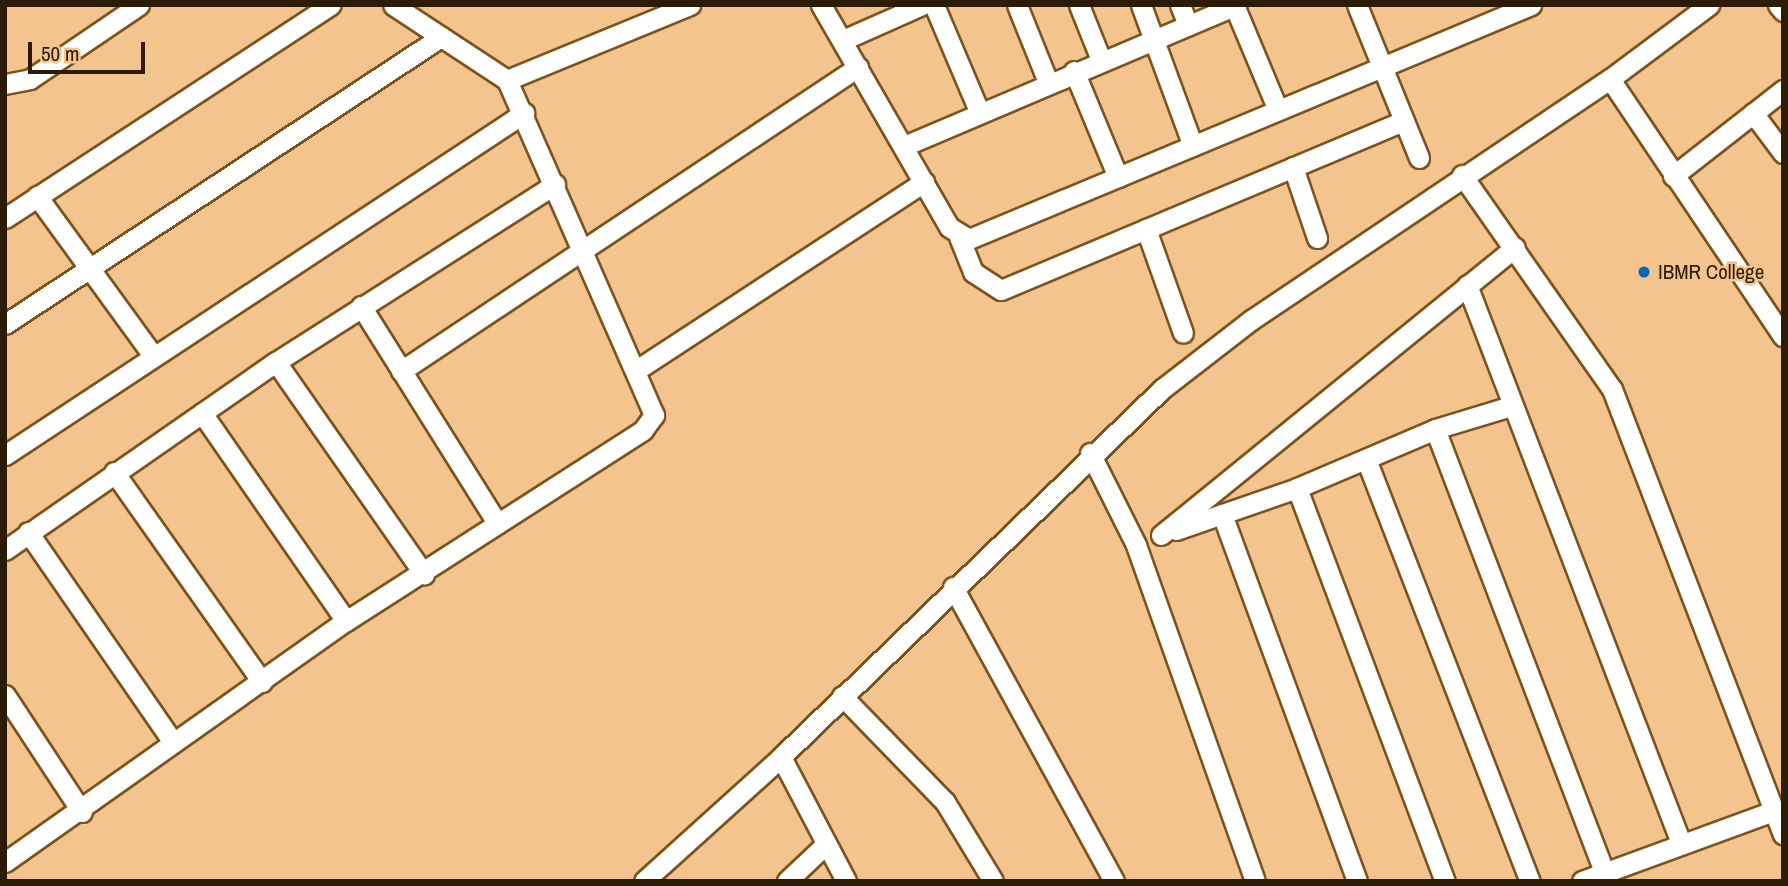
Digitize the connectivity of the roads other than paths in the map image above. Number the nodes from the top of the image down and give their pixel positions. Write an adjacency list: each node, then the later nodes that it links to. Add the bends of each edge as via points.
1 (139, 5): 29 (street, via 30,79)
2 (330, 5): 46 (street)
3 (394, 5): 19 (street)
4 (690, 5): 27 (street)
5 (821, 5): 21 (street)
6 (922, 5): 21 (street)
7 (934, 5): 32 (street)
8 (1017, 5): 28 (street)
9 (1079, 5): 22 (street)
10 (1141, 5): 20 (street)
11 (1180, 5): 18 (street)
12 (1235, 5): 18 (street); 31 (street)
13 (1357, 5): 24 (street)
14 (1531, 5): 24 (street)
15 (1709, 5): 26 (street)
16 (1778, 5): 17 (street)
17 (1783, 12)
18 (1188, 25): 20 (street)
19 (441, 37): 27 (street); 53 (street)
20 (1155, 38): 22 (street); 37 (street)
21 (843, 40): 23 (street)
22 (1101, 60): 25 (street)
23 (858, 67): 36 (street); 51 (street)
24 (1382, 67): 31 (street); 35 (street)
25 (1074, 71): 28 (street); 43 (street)
26 (1610, 79): 41 (street); 42 (street)
27 (507, 80): 33 (street)
28 (1048, 82): 32 (street)
29 (5, 84)
30 (1783, 90): 34 (street)
31 (1278, 110): 37 (street)
32 (979, 111): 36 (street)
33 (524, 113): 45 (street); 59 (street)
34 (1753, 113): 38 (street); 42 (street)
35 (1404, 121): 39 (street); 40 (street)
36 (904, 145): 44 (street)
37 (1193, 146): 43 (street)
38 (1783, 153)
39 (1419, 158)
40 (1293, 167): 48 (street); 50 (street)
41 (1462, 175): 52 (street); 66 (street, via 1251,320)
42 (1673, 176): 58 (street)
43 (1118, 177): 49 (street, via 978,236)
44 (924, 182): 49 (street); 61 (street)
45 (555, 184): 51 (street); 55 (street)
46 (37, 197): 47 (street); 53 (street)
47 (5, 218)
48 (1146, 229): 49 (street, via 1001,290 973,272); 57 (street)
49 (959, 237)
50 (1317, 238)
51 (583, 245): 61 (street); 62 (street)
52 (1515, 247): 54 (street); 85 (street, via 1612,389)
53 (88, 269): 56 (street); 59 (street)
54 (1467, 285): 63 (street); 74 (street)
55 (361, 306): 60 (street); 62 (street)
56 (5, 324)
57 (1183, 333)
58 (1783, 336)
59 (152, 354): 67 (street)
60 (275, 362): 64 (street); 77 (street)
61 (638, 369): 72 (street, via 654,415 643,430)
62 (401, 371): 72 (street)
63 (1511, 406): 65 (street); 89 (street)
64 (202, 413): 69 (street); 79 (street)
65 (1436, 429): 68 (street); 91 (street)
66 (1090, 453): 75 (street); 78 (street)
67 (5, 455)
68 (1366, 459): 70 (street); 100 (street)
69 (114, 472): 73 (street); 80 (street)
70 (1297, 488): 71 (street); 99 (street)
71 (1222, 514): 74 (street); 98 (street)
72 (498, 524): 77 (street)
73 (28, 532): 76 (street); 83 (street)
74 (1161, 535): 75 (street)
75 (1136, 545): 97 (street)
76 (5, 550)
77 (424, 574): 79 (street)
78 (953, 587): 82 (street); 96 (street)
79 (346, 621): 80 (street)
80 (262, 682): 83 (street)
81 (5, 695): 86 (street)
82 (842, 696): 84 (street); 95 (street, via 939,794)
83 (173, 742): 86 (street)
84 (781, 757): 88 (street); 92 (street)
85 (1773, 811): 87 (street); 89 (street)
86 (82, 812): 90 (street)
87 (1783, 834)
88 (826, 844): 93 (street); 94 (street)
89 (1681, 844): 91 (street)
90 (5, 862)
91 (1604, 872): 101 (street)
92 (644, 881)
93 (787, 881)
94 (846, 881)
95 (993, 881)
96 (1114, 881)
97 (1255, 881)
98 (1357, 881)
99 (1445, 881)
100 (1530, 881)
101 (1581, 881)

